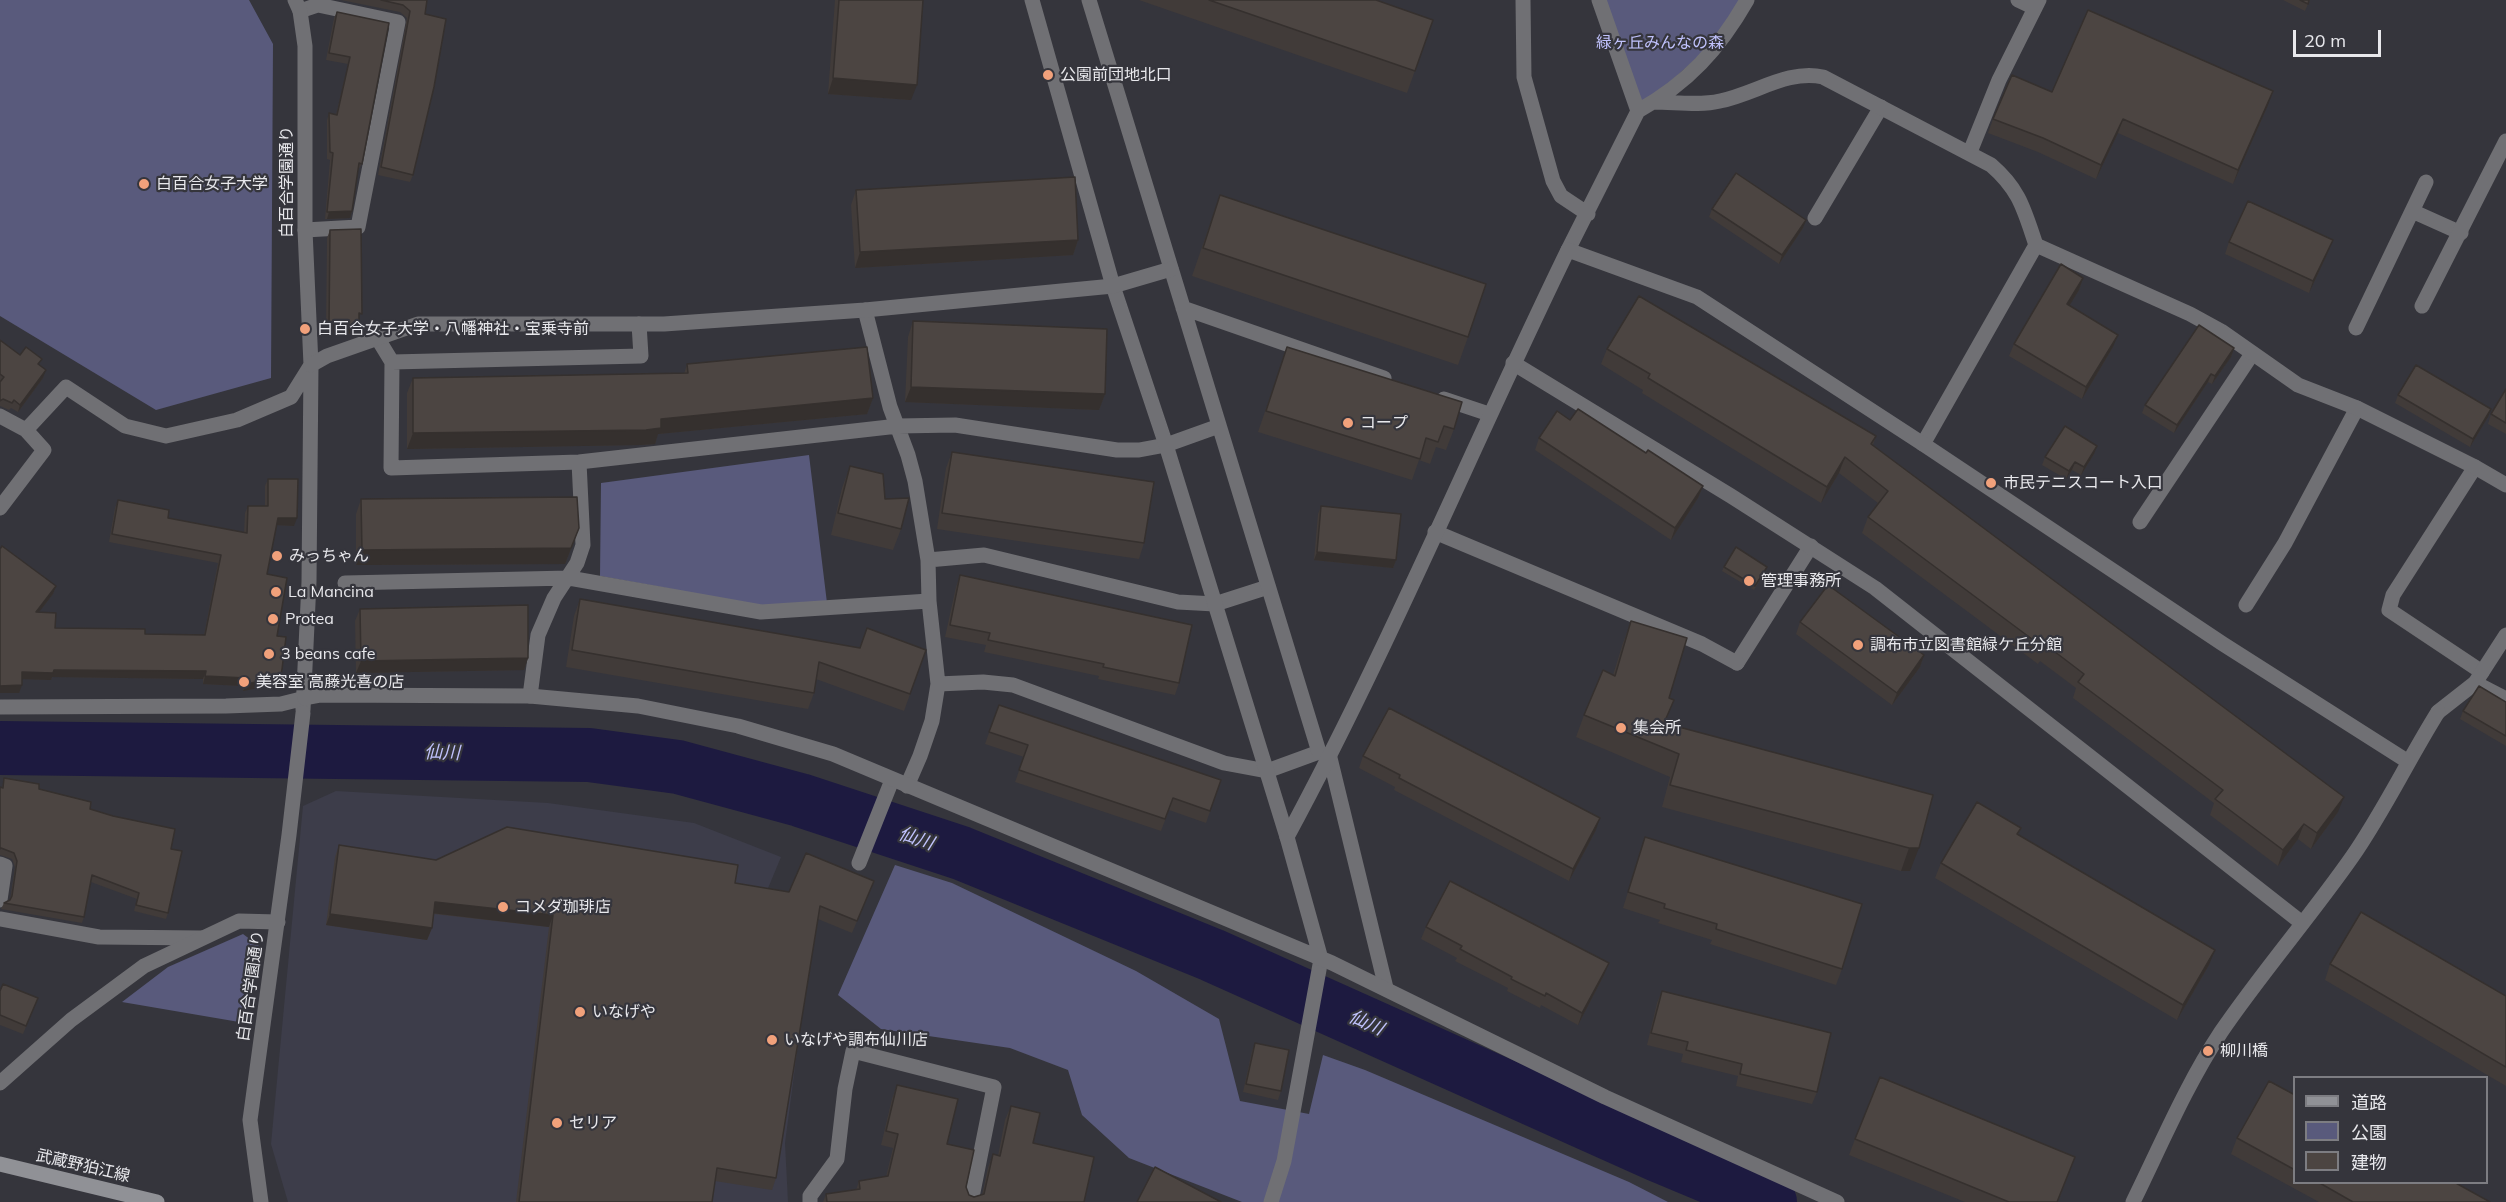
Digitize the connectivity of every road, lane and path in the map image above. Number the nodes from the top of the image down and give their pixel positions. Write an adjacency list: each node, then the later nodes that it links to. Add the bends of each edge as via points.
1 (1032, 0): 23 (street)
2 (1089, 0): 22 (street)
3 (1522, 0): 16 (street, via 1524,77 1553,181 1561,196)
4 (1599, 0): 11 (street)
5 (1747, 0): 9 (street, via 1716,50)
6 (2018, 0): 7 (street)
7 (2037, 4): 13 (street, via 1999,80)
8 (298, 5): 18 (street, 白百合学園通り, via 305,46); 18 (street, via 318,5 398,22 358,227)
9 (1654, 102): 10 (street, via 1718,102 1808,74 1823,77); 11 (street)
10 (1881, 107): 13 (street); 17 (street)
11 (1638, 111): 16 (street)
12 (2506, 141): 19 (street)
13 (1970, 152): 20 (street, via 1998,171 2017,193)
14 (2426, 182): 15 (street)
15 (2412, 211): 19 (street); 28 (street)
16 (1588, 214): 21 (street)
17 (1815, 218)
18 (305, 230): 33 (street, 白百合学園通り)
19 (2460, 233): 24 (street)
20 (2036, 245): 30 (street, via 2190,314); 42 (street)
21 (1568, 250): 32 (street); 42 (street, via 1697,297)
22 (1171, 269): 23 (street); 25 (street)
23 (1113, 286): 26 (street); 43 (street)
24 (2422, 306)
25 (1183, 308): 34 (street); 40 (street)
26 (866, 310): 27 (street); 39 (street)
27 (639, 324): 29 (street, via 418,324); 31 (street, via 641,356)
28 (2356, 328)
29 (378, 339): 31 (street); 33 (street)
30 (2252, 354): 36 (street, via 2298,386); 48 (street)
31 (392, 362): 44 (street, via 391,468)
32 (1513, 363): 37 (street); 50 (street)
33 (311, 365): 41 (street, via 291,397 227,423 166,436 125,426 66,387); 63 (street, 白百合学園通り)
34 (1399, 383)
35 (1432, 395): 37 (street)
36 (2357, 408): 45 (street); 57 (street, via 2285,543)
37 (1489, 414): 49 (street)
38 (0, 416): 41 (street)
39 (898, 426): 43 (street, via 955,425 1117,450); 44 (street); 51 (street, via 915,481)
40 (1219, 426): 43 (street); 54 (street)
41 (26, 430): 47 (street, via 44,450)
42 (1923, 444): 66 (street)
43 (1166, 445): 56 (street)
44 (579, 462): 52 (street, via 583,545)
45 (2475, 466): 46 (street); 59 (street, via 2393,595 2389,610)
46 (2506, 485)
47 (0, 508)
48 (2140, 522)
49 (1435, 532): 50 (street, via 1702,644 1737,663); 65 (street)
50 (1811, 546): 76 (street, via 1875,588)
51 (928, 560): 55 (street); 56 (street, via 984,555 1178,602)
52 (569, 578): 53 (street); 55 (street, via 761,612); 61 (street, via 554,598 538,635)
53 (345, 583)
54 (1268, 586): 56 (street); 65 (street)
55 (929, 601): 60 (street)
56 (1215, 604): 67 (street)
57 (2246, 605)
58 (2506, 635): 59 (street)
59 (2479, 678): 62 (street); 66 (street, via 2438,712)
60 (938, 684): 67 (street, via 1013,685 1224,763); 69 (street, via 932,721)
61 (530, 696): 63 (street, via 321,695); 68 (street, via 638,706 738,726 833,754)
62 (2506, 699)
63 (304, 705): 64 (street); 75 (street, 白百合学園通り)
64 (0, 707)
65 (1324, 755): 67 (street); 70 (street); 79 (street)
66 (2407, 761): 76 (street, via 2352,857)
67 (1267, 771): 70 (street)
68 (892, 780): 69 (street); 72 (street)
69 (907, 786): 78 (street)
70 (1287, 837): 78 (street)
71 (0, 864): 73 (street, via 5,866)
72 (858, 865)
73 (0, 900)
74 (0, 919): 77 (street, via 99,937)
75 (278, 922): 77 (street, via 239,921); 83 (street, 白百合学園通り, via 250,1120)
76 (2302, 923): 88 (street, via 2220,1035)
77 (202, 938): 80 (street, via 144,966 71,1020)
78 (1321, 959): 79 (street); 86 (street, via 1284,1161)
79 (1386, 988): 87 (street, via 1605,1096)
80 (0, 1083)
81 (0, 1164): 82 (main road, 武蔵野狛江線)
82 (157, 1202)
83 (261, 1202)
84 (810, 1202): 85 (street, via 810,1196 837,1159 853,1051 994,1087)
85 (971, 1202)
86 (1271, 1202)
87 (1837, 1202)
88 (2133, 1202)

